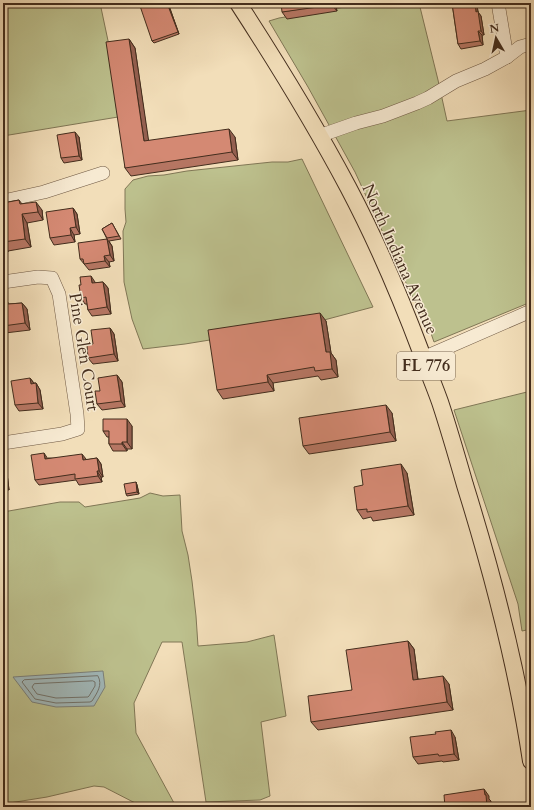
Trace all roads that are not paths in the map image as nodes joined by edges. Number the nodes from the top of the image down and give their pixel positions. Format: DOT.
graph roads {
  1 [pos="238,3"];
  2 [pos="498,3"];
  3 [pos="531,44"];
  4 [pos="507,57"];
  5 [pos="320,136"];
  6 [pos="102,173"];
  7 [pos="3,201"];
  8 [pos="3,282"];
  9 [pos="531,311"];
  10 [pos="423,358"];
  11 [pos="3,443"];
  12 [pos="531,761"];
  1 -- 5 [label="main road, North Indiana Avenue / FL 776"];
  2 -- 4 [label="street"];
  3 -- 4 [label="street"];
  4 -- 5 [label="street"];
  5 -- 10 [label="main road, North Indiana Avenue / FL 776"];
  6 -- 7 [label="street"];
  8 -- 11 [label="street, Pine Glen Court"];
  9 -- 10 [label="street"];
  10 -- 12 [label="main road, North Indiana Avenue / FL 776"];
}
